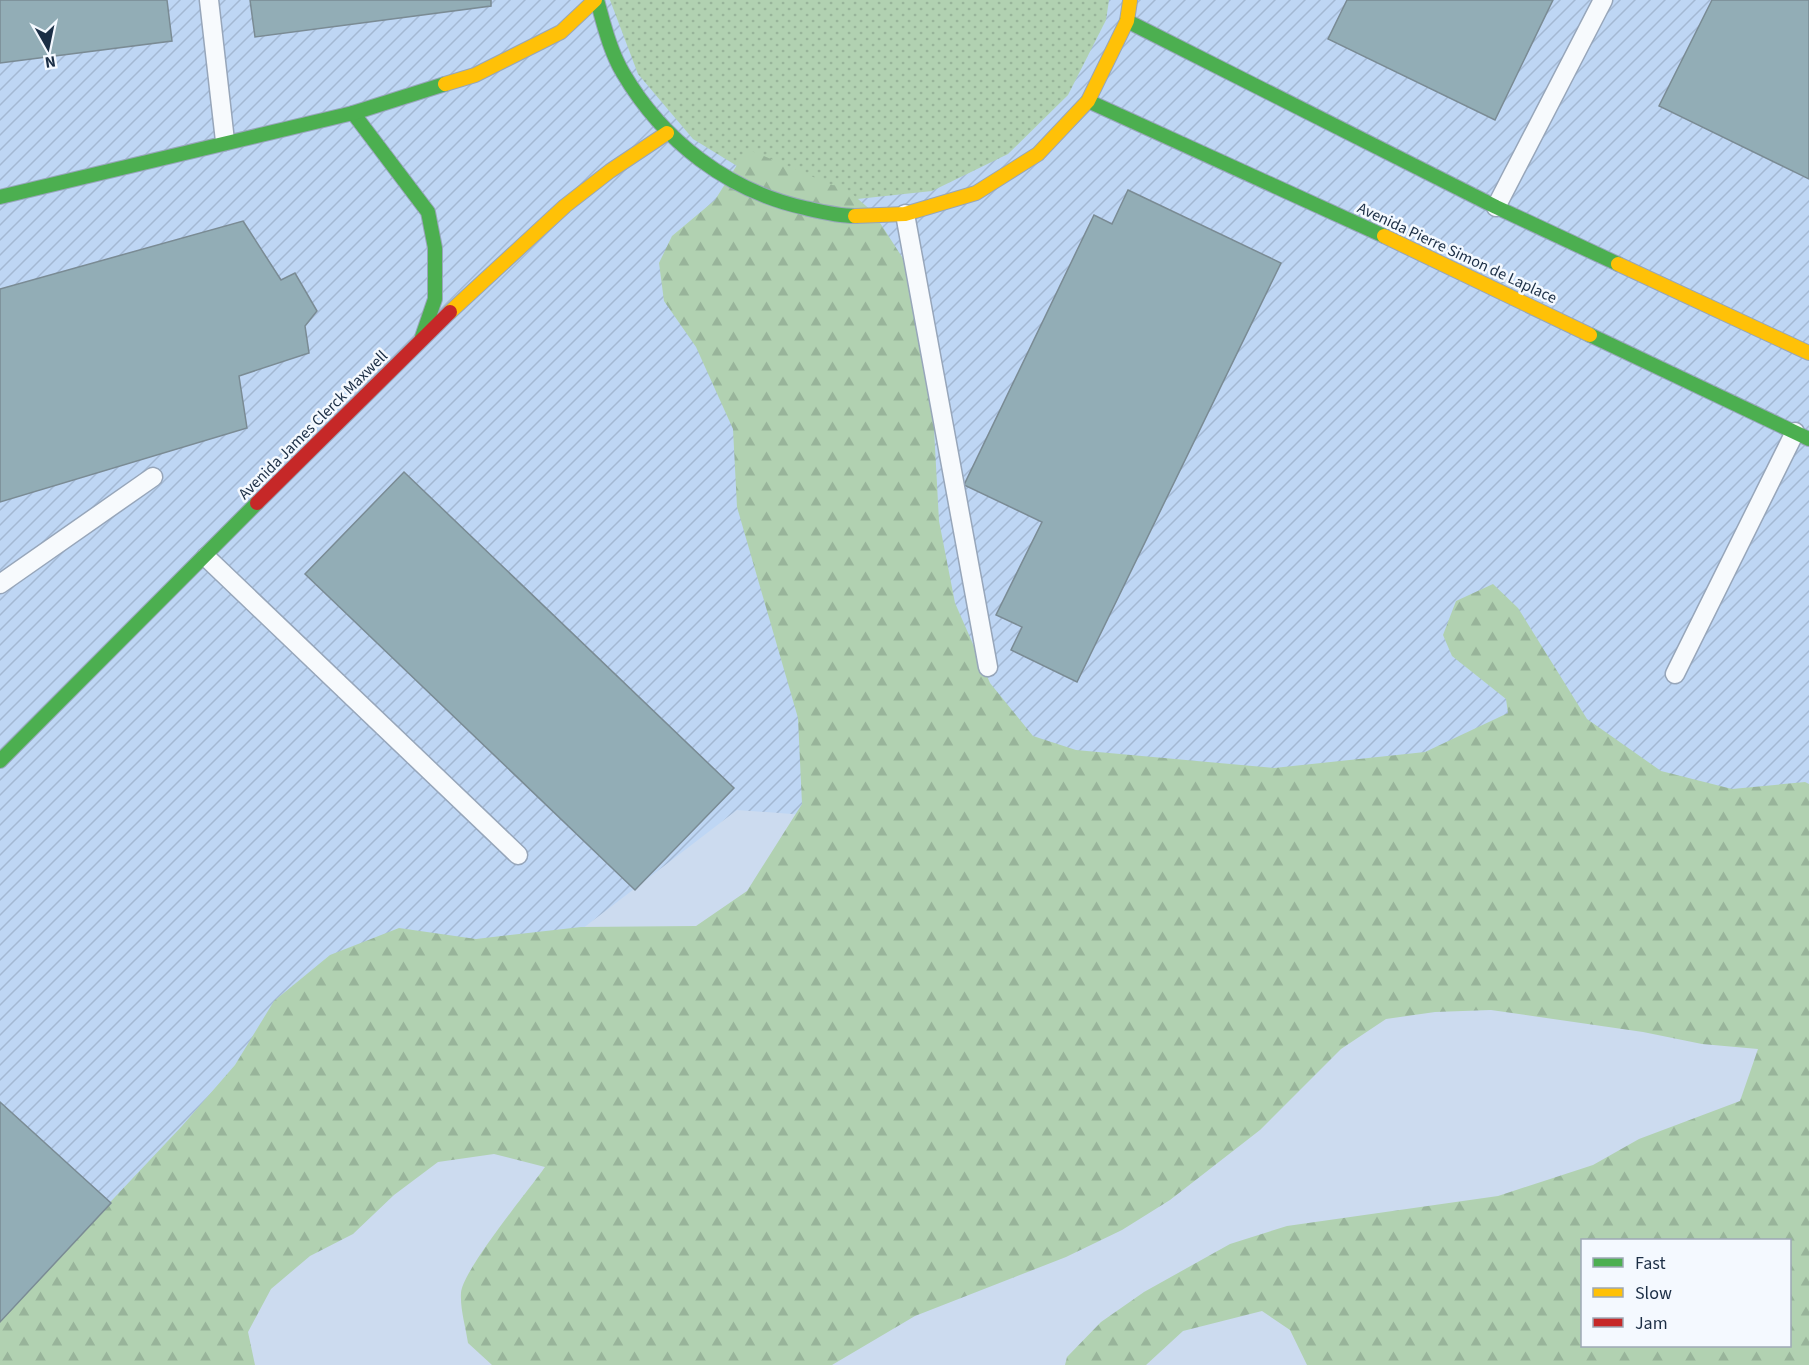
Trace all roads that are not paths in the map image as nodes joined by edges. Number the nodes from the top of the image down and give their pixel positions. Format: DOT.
graph roads {
  1 [pos="209,0"];
  2 [pos="596,0"];
  3 [pos="1130,0"];
  4 [pos="1603,0"];
  5 [pos="1127,21"];
  6 [pos="1088,101"];
  7 [pos="352,113"];
  8 [pos="668,133"];
  9 [pos="225,141"];
  10 [pos="0,197"];
  11 [pos="1496,207"];
  12 [pos="905,214"];
  13 [pos="422,337"];
  14 [pos="1809,353"];
  15 [pos="1802,435"];
  16 [pos="153,477"];
  17 [pos="206,557"];
  18 [pos="0,584"];
  19 [pos="988,668"];
  20 [pos="1675,674"];
  21 [pos="0,761"];
  22 [pos="518,855"];
  1 -- 9 [label="lane"];
  2 -- 7 [label="street"];
  2 -- 8 [label="street"];
  3 -- 5 [label="street"];
  4 -- 11 [label="lane"];
  5 -- 6 [label="street"];
  5 -- 11 [label="street"];
  6 -- 12 [label="street"];
  6 -- 15 [label="street, Avenida Pierre Simon de Laplace"];
  7 -- 9 [label="street"];
  7 -- 13 [label="street"];
  8 -- 12 [label="street"];
  8 -- 13 [label="street, Avenida James Clerck Maxwell"];
  9 -- 10 [label="street"];
  11 -- 14 [label="street"];
  12 -- 19 [label="lane"];
  13 -- 17 [label="street, Avenida James Clerck Maxwell"];
  15 -- 20 [label="lane"];
  16 -- 18 [label="lane"];
  17 -- 21 [label="street, Avenida James Clerck Maxwell"];
  17 -- 22 [label="lane"];
}
